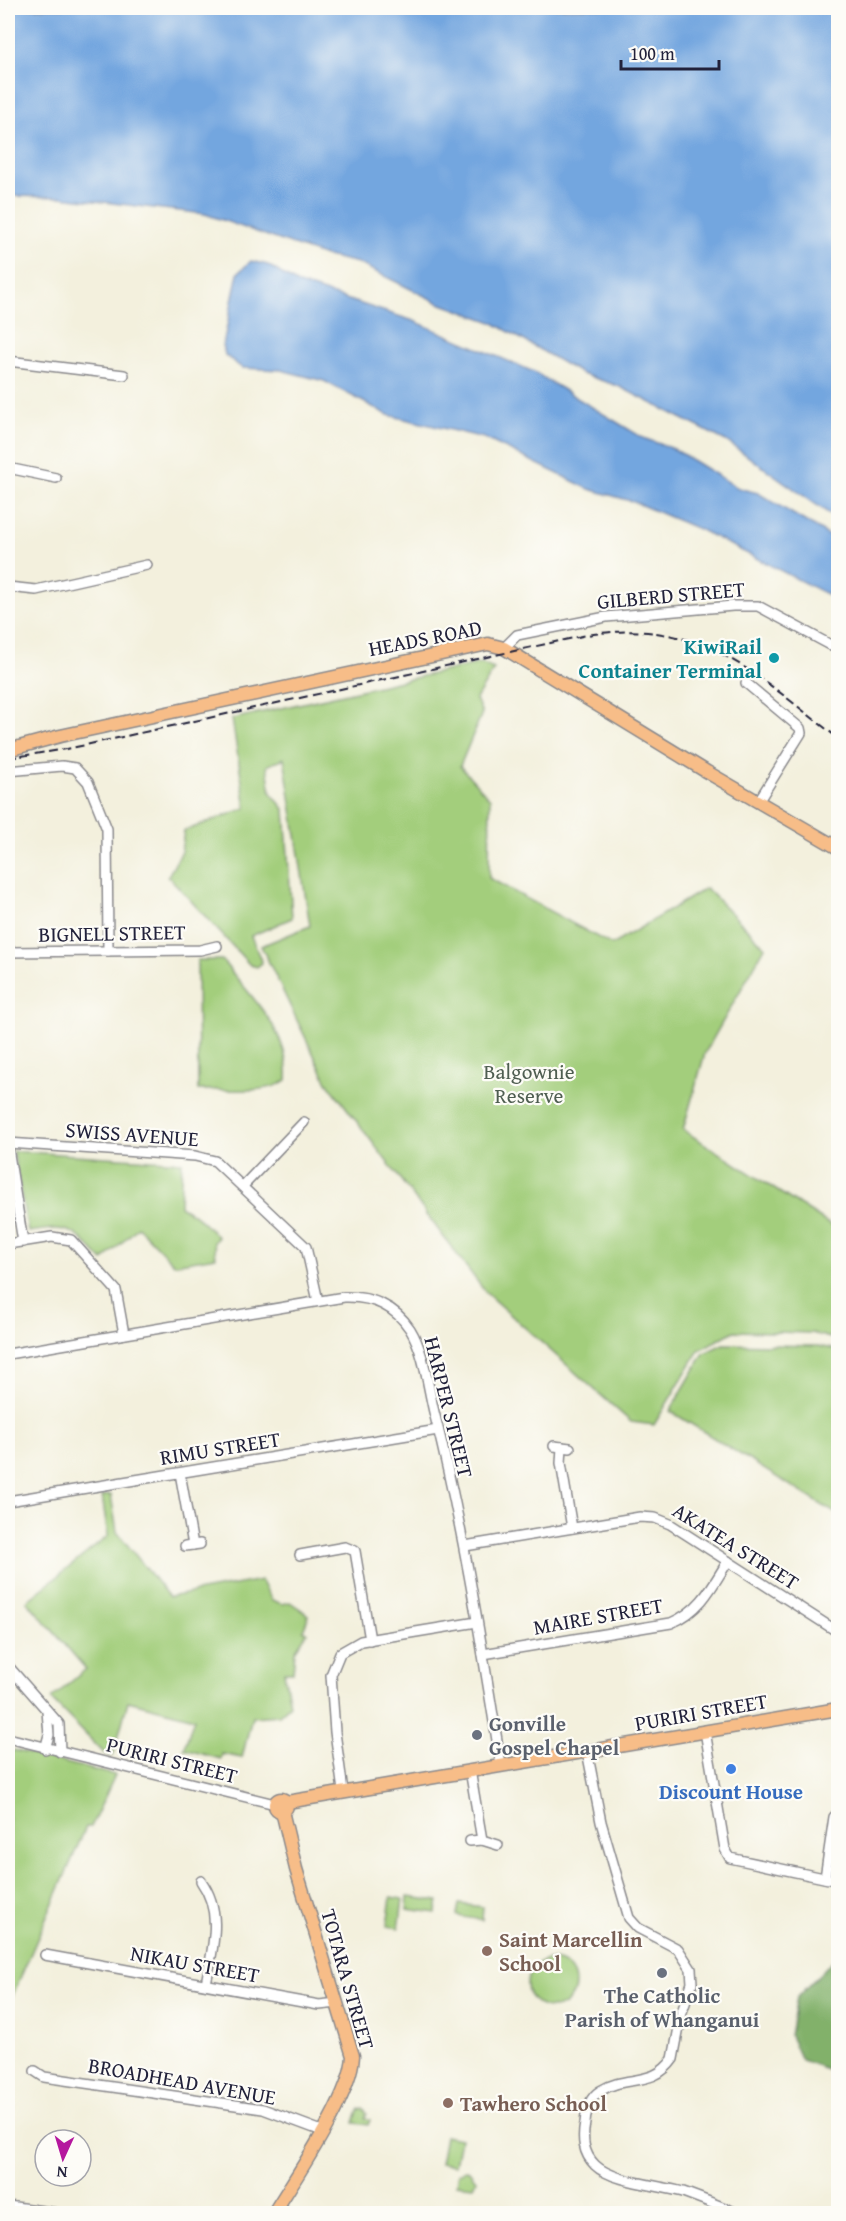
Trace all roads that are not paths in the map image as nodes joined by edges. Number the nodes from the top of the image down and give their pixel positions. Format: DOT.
graph roads {
  1 [pos="8,361"];
  2 [pos="124,375"];
  3 [pos="8,468"];
  4 [pos="56,478"];
  5 [pos="147,565"];
  6 [pos="8,587"];
  7 [pos="504,648"];
  8 [pos="838,649"];
  9 [pos="746,682"];
  10 [pos="8,750"];
  11 [pos="8,768"];
  12 [pos="758,802"];
  13 [pos="838,848"];
  14 [pos="217,946"];
  15 [pos="108,951"];
  16 [pos="8,952"];
  17 [pos="304,1122"];
  18 [pos="8,1143"];
  19 [pos="8,1148"];
  20 [pos="243,1186"];
  21 [pos="23,1242"];
  22 [pos="8,1244"];
  23 [pos="318,1301"];
  24 [pos="124,1334"];
  25 [pos="8,1354"];
  26 [pos="438,1430"];
  27 [pos="562,1447"];
  28 [pos="180,1473"];
  29 [pos="8,1502"];
  30 [pos="572,1528"];
  31 [pos="192,1545"];
  32 [pos="465,1546"];
  33 [pos="300,1555"];
  34 [pos="728,1561"];
  35 [pos="477,1622"];
  36 [pos="838,1632"];
  37 [pos="370,1640"];
  38 [pos="483,1654"];
  39 [pos="8,1666"];
  40 [pos="838,1709"];
  41 [pos="47,1712"];
  42 [pos="705,1731"];
  43 [pos="8,1738"];
  44 [pos="45,1749"];
  45 [pos="587,1751"];
  46 [pos="60,1752"];
  47 [pos="501,1765"];
  48 [pos="470,1770"];
  49 [pos="343,1791"];
  50 [pos="281,1806"];
  51 [pos="838,1813"];
  52 [pos="482,1840"];
  53 [pos="470,1841"];
  54 [pos="498,1845"];
  55 [pos="825,1878"];
  56 [pos="201,1881"];
  57 [pos="838,1881"];
  58 [pos="45,1955"];
  59 [pos="206,1984"];
  60 [pos="338,2003"];
  61 [pos="35,2071"];
  62 [pos="322,2132"];
  63 [pos="8,2206"];
  64 [pos="275,2210"];
  65 [pos="64,2214"];
  66 [pos="290,2214"];
  67 [pos="739,2214"];
  1 -- 2 [label="street"];
  3 -- 4 [label="street"];
  5 -- 6 [label="street"];
  7 -- 8 [label="street, GILBERD STREET"];
  7 -- 10 [label="main road, HEADS ROAD"];
  7 -- 12 [label="main road, HEADS ROAD"];
  9 -- 12 [label="street"];
  11 -- 15 [label="street"];
  12 -- 13 [label="main road, HEADS ROAD"];
  14 -- 15 [label="street, BIGNELL STREET"];
  15 -- 16 [label="street, BIGNELL STREET"];
  17 -- 20 [label="street"];
  18 -- 20 [label="street, SWISS AVENUE"];
  19 -- 21 [label="street"];
  20 -- 23 [label="street, SWISS AVENUE"];
  21 -- 22 [label="street"];
  21 -- 24 [label="street"];
  23 -- 24 [label="street, HARPER STREET"];
  23 -- 26 [label="street, HARPER STREET"];
  24 -- 25 [label="street, HARPER STREET"];
  26 -- 28 [label="street, RIMU STREET"];
  26 -- 32 [label="street, HARPER STREET"];
  27 -- 30 [label="street"];
  28 -- 29 [label="street, RIMU STREET"];
  28 -- 31 [label="street"];
  30 -- 32 [label="street, AKATEA STREET"];
  30 -- 34 [label="street, AKATEA STREET"];
  32 -- 35 [label="street, HARPER STREET"];
  33 -- 37 [label="street"];
  34 -- 36 [label="street, AKATEA STREET"];
  34 -- 38 [label="street, MAIRE STREET"];
  35 -- 37 [label="street"];
  35 -- 38 [label="street, HARPER STREET"];
  37 -- 49 [label="street"];
  38 -- 47 [label="street, HARPER STREET"];
  39 -- 41 [label="street"];
  40 -- 42 [label="main road, PURIRI STREET"];
  41 -- 44 [label="street"];
  41 -- 46 [label="street"];
  42 -- 45 [label="main road, PURIRI STREET"];
  42 -- 55 [label="street"];
  43 -- 44 [label="street, PURIRI STREET"];
  44 -- 46 [label="street, PURIRI STREET"];
  45 -- 47 [label="main road, PURIRI STREET"];
  45 -- 67 [label="street"];
  46 -- 50 [label="street, PURIRI STREET"];
  47 -- 48 [label="main road, PURIRI STREET"];
  48 -- 49 [label="main road, PURIRI STREET"];
  48 -- 52 [label="street"];
  49 -- 50 [label="main road, PURIRI STREET"];
  50 -- 60 [label="main road, TOTARA STREET"];
  51 -- 55 [label="street"];
  52 -- 53 [label="street"];
  52 -- 54 [label="street"];
  55 -- 57 [label="street"];
  56 -- 59 [label="street"];
  58 -- 59 [label="street, NIKAU STREET"];
  59 -- 60 [label="street, NIKAU STREET"];
  60 -- 62 [label="main road, TOTARA STREET"];
  61 -- 62 [label="street, BROADHEAD AVENUE"];
  62 -- 64 [label="main road, TOTARA STREET"];
  63 -- 65 [label="street"];
  64 -- 66 [label="street"];
}
